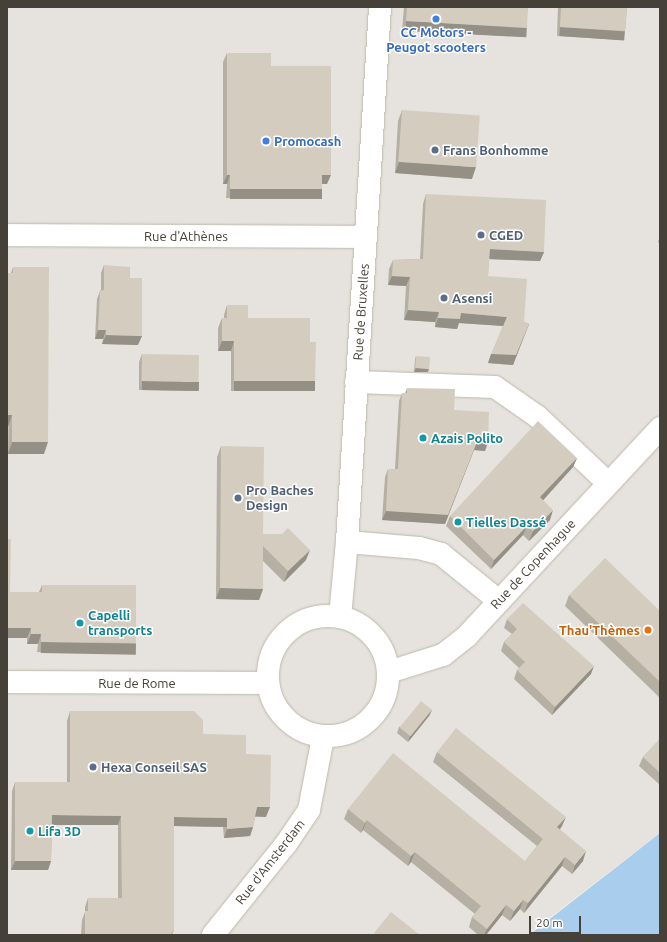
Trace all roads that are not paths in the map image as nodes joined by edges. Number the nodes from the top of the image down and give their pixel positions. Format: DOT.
graph roads {
  1 [pos="380,7"];
  2 [pos="7,235"];
  3 [pos="366,237"];
  4 [pos="356,382"];
  5 [pos="660,428"];
  6 [pos="608,483"];
  7 [pos="347,542"];
  8 [pos="499,601"];
  9 [pos="340,617"];
  10 [pos="389,672"];
  11 [pos="7,682"];
  12 [pos="268,683"];
  13 [pos="323,737"];
  14 [pos="213,935"];
  1 -- 3 [label="street, Rue de Bruxelles"];
  2 -- 3 [label="street, Rue d'Athènes"];
  3 -- 4 [label="street, Rue de Bruxelles"];
  4 -- 6 [label="street"];
  4 -- 7 [label="street, Rue de Bruxelles"];
  5 -- 6 [label="street, Rue de Copenhague"];
  6 -- 8 [label="street, Rue de Copenhague"];
  7 -- 8 [label="street"];
  7 -- 9 [label="street, Rue de Bruxelles"];
  8 -- 10 [label="street, Rue de Copenhague"];
  9 -- 10 [label="street"];
  9 -- 12 [label="street"];
  10 -- 13 [label="street"];
  11 -- 12 [label="street, Rue de Rome"];
  12 -- 13 [label="street"];
  13 -- 14 [label="street, Rue d'Amsterdam"];
}
